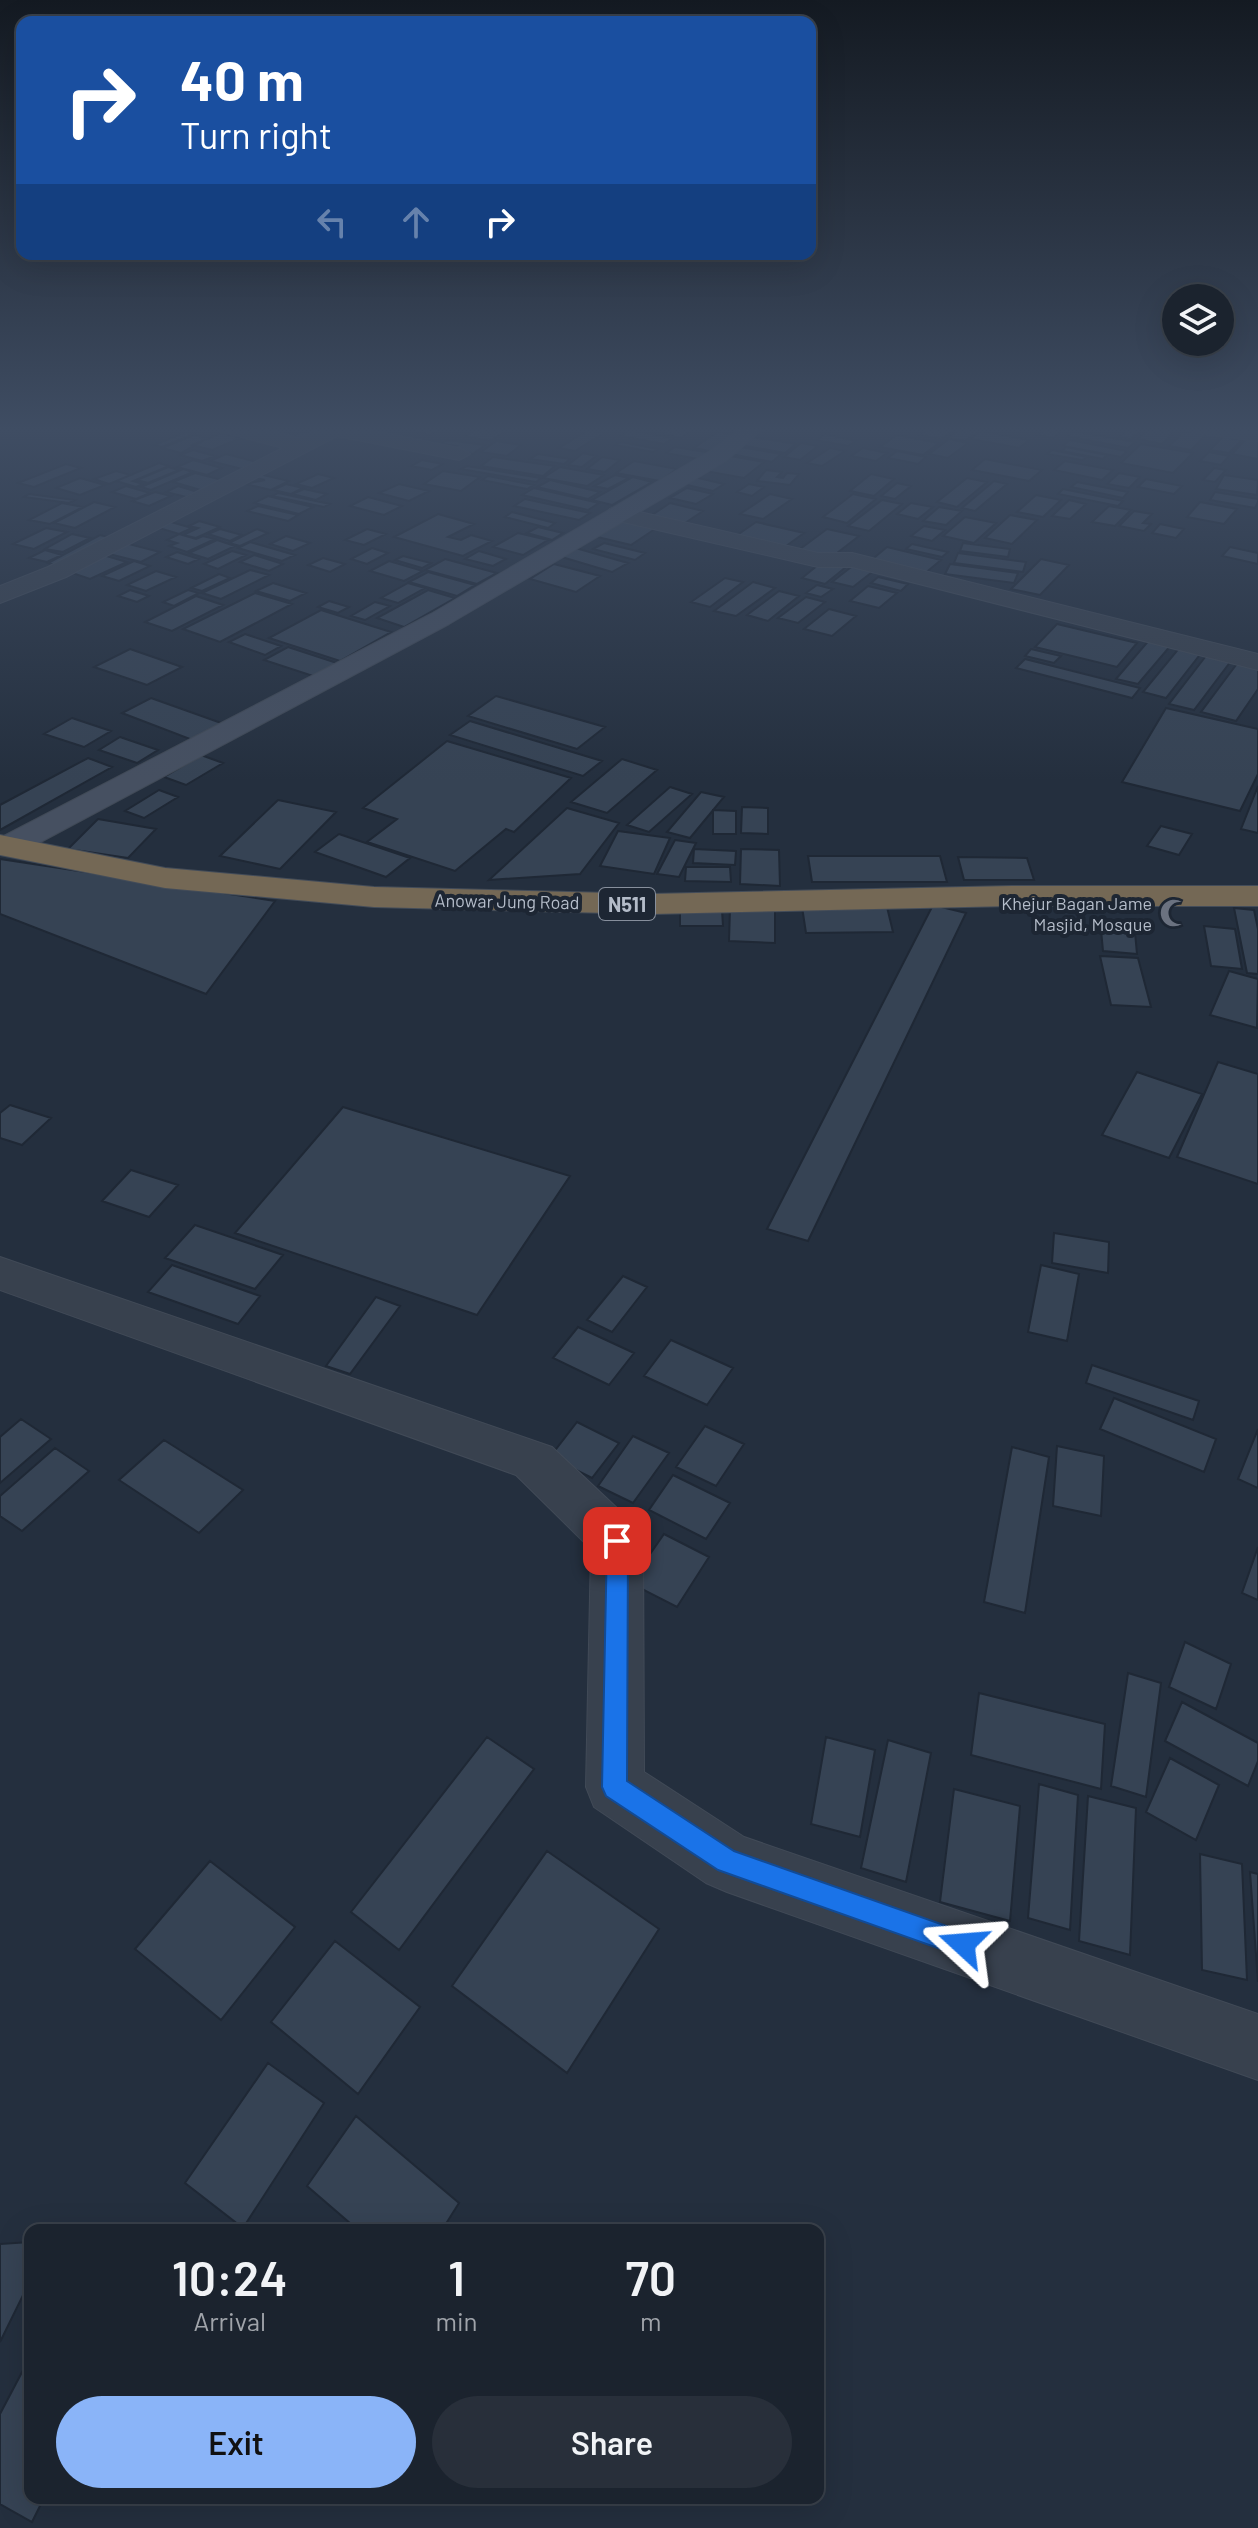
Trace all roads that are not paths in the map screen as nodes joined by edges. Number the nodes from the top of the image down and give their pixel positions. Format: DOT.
graph roads {
  1 [pos="110,545"];
  2 [pos="565,545"];
  3 [pos="753,545"];
  4 [pos="0,595"];
  5 [pos="1258,662"];
  6 [pos="5,846"];
  7 [pos="1258,896"];
  8 [pos="0,1273"];
  9 [pos="1258,2047"];
  1 -- 4 [label="street"];
  2 -- 6 [label="street"];
  3 -- 5 [label="street"];
  6 -- 7 [label="highway, Anowar Jung Road / N511"];
  8 -- 9 [label="street"];
}
